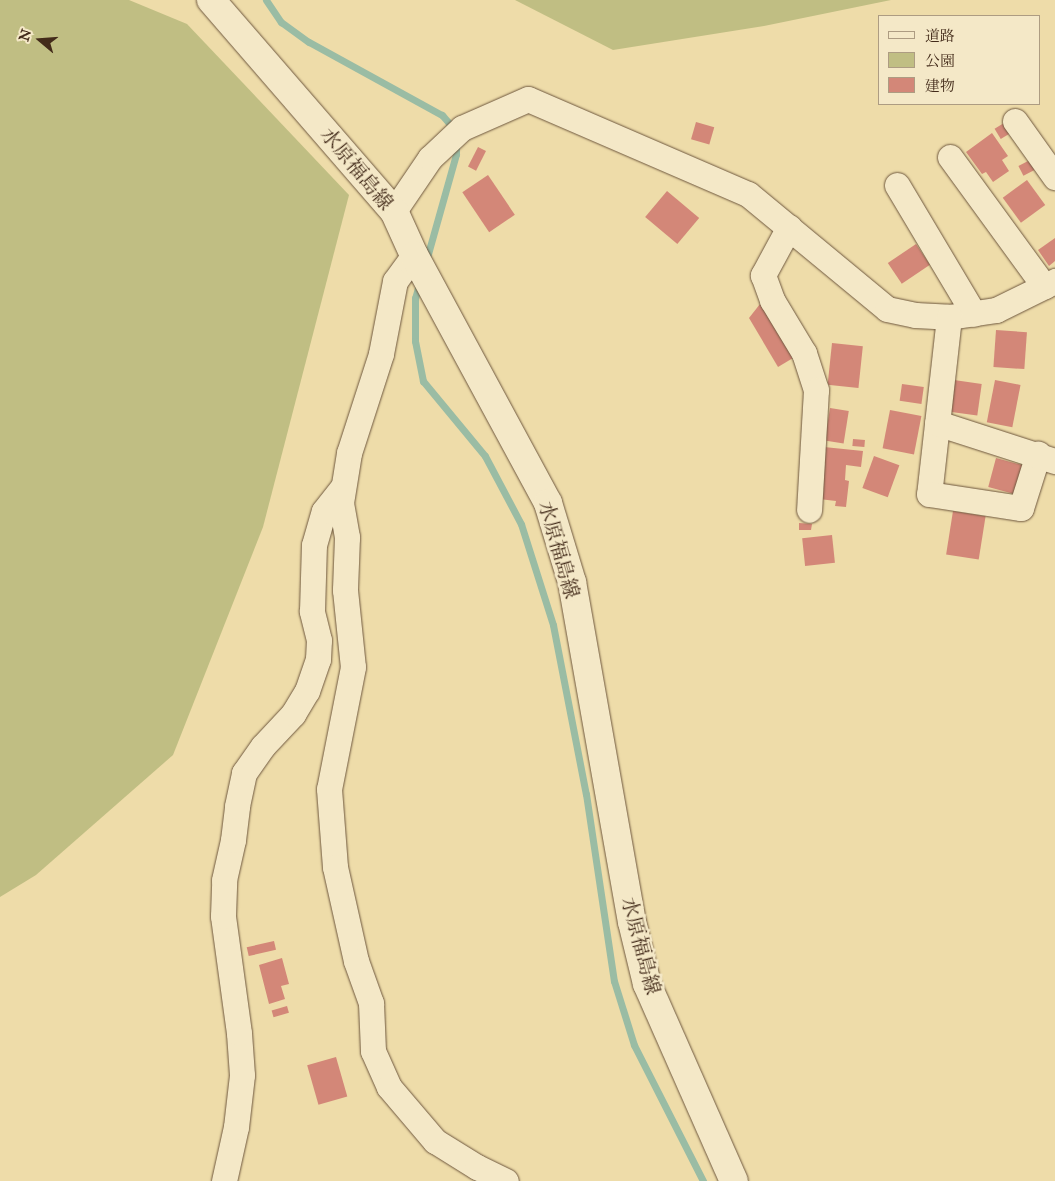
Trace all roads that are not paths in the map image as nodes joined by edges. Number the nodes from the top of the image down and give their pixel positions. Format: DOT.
graph roads {
  1 [pos="211,0"];
  2 [pos="1015,121"];
  3 [pos="950,157"];
  4 [pos="1055,177"];
  5 [pos="897,185"];
  6 [pos="394,211"];
  7 [pos="789,226"];
  8 [pos="414,255"];
  9 [pos="1049,284"];
  10 [pos="974,314"];
  11 [pos="949,318"];
  12 [pos="937,423"];
  13 [pos="1046,457"];
  14 [pos="343,488"];
  15 [pos="809,510"];
  16 [pos="224,1181"];
  17 [pos="506,1181"];
  18 [pos="734,1181"];
  1 -- 6 [label="main road, 水原福島線"];
  2 -- 4 [label="street"];
  3 -- 9 [label="street"];
  5 -- 10 [label="street"];
  6 -- 7 [label="street"];
  6 -- 8 [label="main road, 水原福島線"];
  7 -- 11 [label="street"];
  7 -- 15 [label="street"];
  8 -- 14 [label="street"];
  8 -- 18 [label="main road, 水原福島線"];
  9 -- 10 [label="street"];
  10 -- 11 [label="street"];
  11 -- 12 [label="street"];
  12 -- 13 [label="street"];
  12 -- 13 [label="street"];
  14 -- 16 [label="street"];
  14 -- 17 [label="street"];
}
